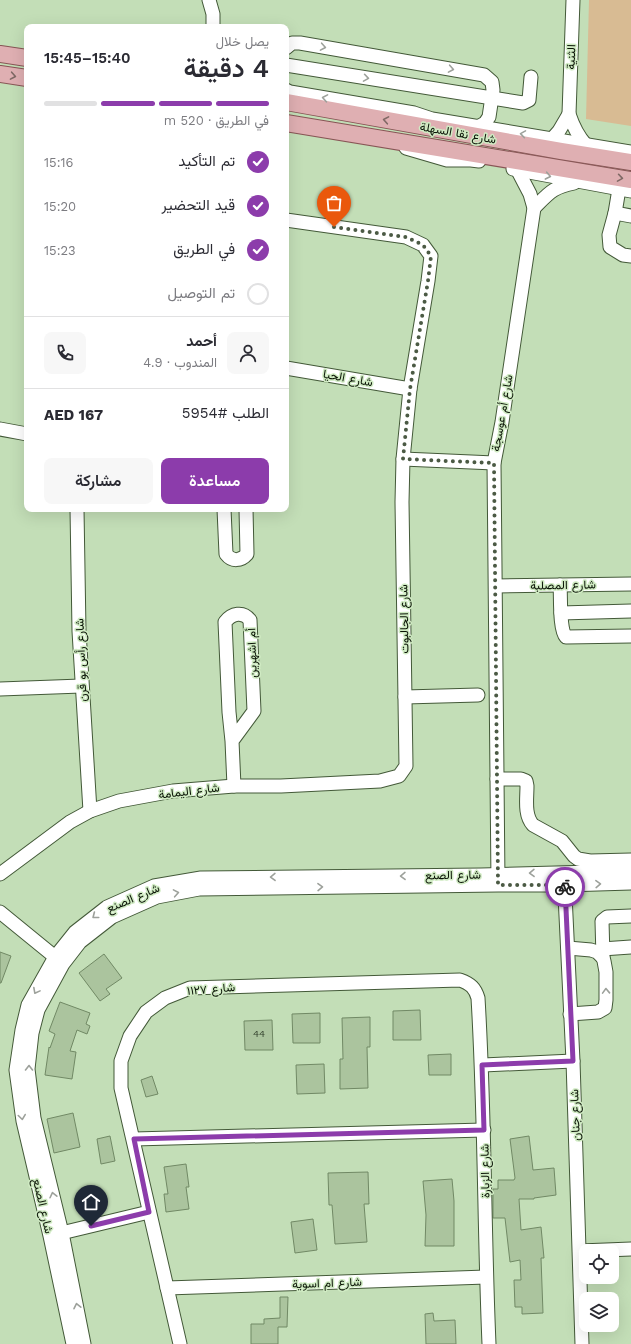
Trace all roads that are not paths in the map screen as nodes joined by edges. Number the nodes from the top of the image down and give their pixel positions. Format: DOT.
graph roads {
  1 [pos="209,0"];
  2 [pos="573,0"];
  3 [pos="205,24"];
  4 [pos="213,24"];
  5 [pos="289,46"];
  6 [pos="0,54"];
  7 [pos="24,58"];
  8 [pos="289,65"];
  9 [pos="0,74"];
  10 [pos="531,77"];
  11 [pos="24,78"];
  12 [pos="289,92"];
  13 [pos="492,99"];
  14 [pos="289,103"];
  15 [pos="569,114"];
  16 [pos="432,119"];
  17 [pos="289,124"];
  18 [pos="414,125"];
  19 [pos="478,127"];
  20 [pos="552,139"];
  21 [pos="388,141"];
  22 [pos="586,145"];
  23 [pos="631,152"];
  24 [pos="631,162"];
  25 [pos="518,171"];
  26 [pos="578,182"];
  27 [pos="627,187"];
  28 [pos="534,208"];
  29 [pos="615,213"];
  30 [pos="631,216"];
  31 [pos="289,220"];
  32 [pos="631,256"];
  33 [pos="289,369"];
  34 [pos="410,389"];
  35 [pos="0,429"];
  36 [pos="24,433"];
  37 [pos="403,459"];
  38 [pos="494,463"];
  39 [pos="77,512"];
  40 [pos="224,512"];
  41 [pos="246,512"];
  42 [pos="631,584"];
  43 [pos="560,585"];
  44 [pos="496,586"];
  45 [pos="631,611"];
  46 [pos="561,613"];
  47 [pos="631,636"];
  48 [pos="81,686"];
  49 [pos="0,689"];
  50 [pos="478,695"];
  51 [pos="405,697"];
  52 [pos="254,711"];
  53 [pos="229,712"];
  54 [pos="232,741"];
  55 [pos="398,776"];
  56 [pos="497,779"];
  57 [pos="234,786"];
  58 [pos="90,811"];
  59 [pos="631,860"];
  60 [pos="631,871"];
  61 [pos="0,874"];
  62 [pos="565,879"];
  63 [pos="498,880"];
  64 [pos="631,883"];
  65 [pos="0,912"];
  66 [pos="631,916"];
  67 [pos="568,948"];
  68 [pos="631,948"];
  69 [pos="602,953"];
  70 [pos="59,960"];
  71 [pos="570,1014"];
  72 [pos="573,1061"];
  73 [pos="482,1065"];
  74 [pos="484,1130"];
  75 [pos="134,1139"];
  76 [pos="149,1212"];
  77 [pos="56,1235"];
  78 [pos="580,1244"];
  79 [pos="619,1249"];
  80 [pos="631,1249"];
  81 [pos="486,1277"];
  82 [pos="581,1284"];
  83 [pos="167,1288"];
  84 [pos="73,1344"];
  85 [pos="84,1344"];
  86 [pos="180,1344"];
  87 [pos="489,1344"];
  88 [pos="582,1344"];
  1 -- 3 [label="street"];
  1 -- 4 [label="street"];
  2 -- 15 [label="street, الثنية"];
  5 -- 13 [label="street, one-way"];
  6 -- 7 [label="main road"];
  8 -- 13 [label="street, one-way"];
  9 -- 11 [label="main road, one-way"];
  10 -- 13 [label="street"];
  16 -- 12 [label="street, شارع نقا السهلة, one-way"];
  13 -- 19 [label="street"];
  18 -- 14 [label="main road, شارع نقا السهلة, one-way"];
  15 -- 20 [label="street, الثنية"];
  15 -- 22 [label="street, الثنية"];
  16 -- 18 [label="main road"];
  16 -- 19 [label="street, شارع نقا السهلة"];
  17 -- 21 [label="main road, شارع نقا السهلة"];
  18 -- 24 [label="main road, شارع نقا السهلة"];
  20 -- 19 [label="street, شارع نقا السهلة, one-way"];
  20 -- 22 [label="street, شارع نقا السهلة"];
  21 -- 25 [label="street, شارع نقا السهلة"];
  21 -- 27 [label="main road, شارع نقا السهلة, one-way"];
  22 -- 23 [label="street, شارع نقا السهلة"];
  25 -- 26 [label="street, شارع نقا السهلة, one-way"];
  25 -- 28 [label="street, شارع أم عوسجة"];
  26 -- 27 [label="street, شارع نقا السهلة"];
  26 -- 28 [label="street"];
  27 -- 29 [label="street"];
  28 -- 38 [label="street, شارع أم عوسجة"];
  29 -- 30 [label="street"];
  29 -- 32 [label="street"];
  31 -- 34 [label="street, شارع الجالبوت"];
  33 -- 34 [label="street, شارع الحيا"];
  34 -- 37 [label="street, شارع الجالبوت"];
  35 -- 36 [label="street"];
  37 -- 38 [label="street"];
  37 -- 51 [label="street, شارع الجالبوت"];
  38 -- 44 [label="street, شارع أم عوسجة"];
  39 -- 48 [label="street, شارع رأس بو قرن"];
  40 -- 41 [label="street"];
  42 -- 43 [label="street, شارع المصلبة"];
  43 -- 44 [label="street, شارع المصلبة"];
  43 -- 46 [label="street"];
  44 -- 56 [label="street, شارع أم عوسجة"];
  45 -- 46 [label="street"];
  46 -- 47 [label="street"];
  48 -- 49 [label="street"];
  48 -- 58 [label="street, شارع رأس بو قرن"];
  50 -- 51 [label="street"];
  51 -- 55 [label="street, شارع الجالبوت"];
  52 -- 53 [label="street"];
  52 -- 53 [label="street, أم اشهرين"];
  52 -- 54 [label="street"];
  53 -- 54 [label="street, أم اشهرين"];
  54 -- 57 [label="street, أم اشهرين"];
  55 -- 57 [label="street, شارع اليمامة"];
  56 -- 59 [label="street"];
  56 -- 63 [label="street, شارع أم عوسجة"];
  57 -- 58 [label="street, شارع اليمامة"];
  58 -- 61 [label="street, شارع اليمامة"];
  60 -- 62 [label="street, شارع الصنع"];
  62 -- 63 [label="street, شارع الصنع"];
  62 -- 64 [label="street, شارع الصنع, one-way"];
  62 -- 67 [label="street, شارع جنان"];
  63 -- 70 [label="street, شارع الصنع"];
  65 -- 70 [label="street"];
  66 -- 69 [label="street"];
  67 -- 69 [label="street"];
  67 -- 71 [label="street, شارع جنان"];
  68 -- 69 [label="street"];
  71 -- 69 [label="street, one-way"];
  70 -- 77 [label="street, شارع الصنع"];
  71 -- 72 [label="street, شارع جنان"];
  72 -- 73 [label="street"];
  72 -- 78 [label="street, شارع جنان"];
  73 -- 74 [label="street, شارع الزبارة"];
  73 -- 75 [label="street, شارع ١١٢٧"];
  74 -- 75 [label="street"];
  74 -- 81 [label="street, شارع الزبارة"];
  75 -- 76 [label="street, شارع ١١٢٧"];
  76 -- 77 [label="street"];
  76 -- 83 [label="street, شارع ١١٢٧"];
  77 -- 84 [label="street, شارع الصنع"];
  85 -- 77 [label="street, شارع الصنع, one-way"];
  79 -- 80 [label="street"];
  81 -- 83 [label="street, شارع ام اسوية"];
  81 -- 87 [label="street, شارع الزبارة"];
  82 -- 88 [label="street, شارع جنان"];
  83 -- 86 [label="street, شارع ١١٢٧"];
}
